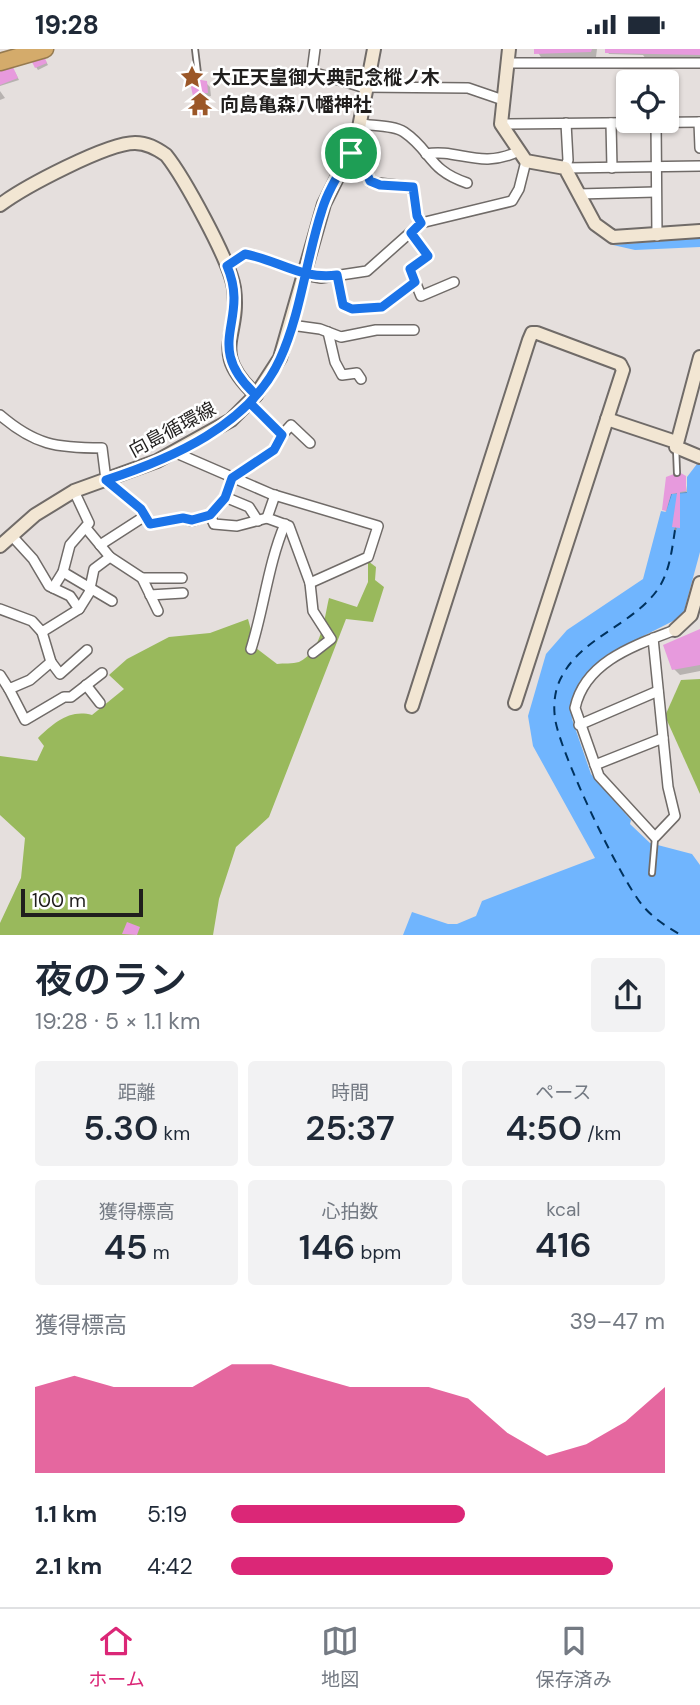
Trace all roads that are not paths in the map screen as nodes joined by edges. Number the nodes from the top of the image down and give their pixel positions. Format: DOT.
graph roads {
  1 [pos="45,49"];
  2 [pos="195,49"];
  3 [pos="315,49"];
  4 [pos="374,49"];
  5 [pos="509,49"];
  6 [pos="0,62"];
  7 [pos="507,63"];
  8 [pos="700,63"];
  9 [pos="198,74"];
  10 [pos="369,88"];
  11 [pos="503,100"];
  12 [pos="679,122"];
  13 [pos="700,122"];
  14 [pos="566,123"];
  15 [pos="611,123"];
  16 [pos="616,123"];
  17 [pos="361,124"];
  18 [pos="502,124"];
  19 [pos="656,133"];
  20 [pos="700,148"];
  21 [pos="351,153"];
  22 [pos="426,154"];
  23 [pos="522,156"];
  24 [pos="700,166"];
  25 [pos="565,168"];
  26 [pos="612,168"];
  27 [pos="656,168"];
  28 [pos="467,183"];
  29 [pos="656,192"];
  30 [pos="579,194"];
  31 [pos="0,205"];
  32 [pos="421,223"];
  33 [pos="700,231"];
  34 [pos="411,233"];
  35 [pos="657,236"];
  36 [pos="227,266"];
  37 [pos="304,275"];
  38 [pos="337,275"];
  39 [pos="415,282"];
  40 [pos="454,282"];
  41 [pos="291,325"];
  42 [pos="414,330"];
  43 [pos="328,332"];
  44 [pos="700,358"];
  45 [pos="361,379"];
  46 [pos="253,399"];
  47 [pos="0,415"];
  48 [pos="607,419"];
  49 [pos="282,435"];
  50 [pos="310,443"];
  51 [pos="676,445"];
  52 [pos="174,451"];
  53 [pos="700,457"];
  54 [pos="677,473"];
  55 [pos="232,478"];
  56 [pos="106,480"];
  57 [pos="75,491"];
  58 [pos="275,495"];
  59 [pos="225,498"];
  60 [pos="210,515"];
  61 [pos="145,516"];
  62 [pos="262,519"];
  63 [pos="285,524"];
  64 [pos="86,528"];
  65 [pos="12,535"];
  66 [pos="100,545"];
  67 [pos="0,546"];
  68 [pos="110,557"];
  69 [pos="63,572"];
  70 [pos="142,578"];
  71 [pos="182,578"];
  72 [pos="310,583"];
  73 [pos="700,583"];
  74 [pos="90,587"];
  75 [pos="53,588"];
  76 [pos="183,593"];
  77 [pos="150,595"];
  78 [pos="112,601"];
  79 [pos="697,608"];
  80 [pos="79,609"];
  81 [pos="0,610"];
  82 [pos="158,611"];
  83 [pos="675,630"];
  84 [pos="42,632"];
  85 [pos="653,638"];
  86 [pos="251,649"];
  87 [pos="88,650"];
  88 [pos="313,653"];
  89 [pos="51,662"];
  90 [pos="102,673"];
  91 [pos="0,675"];
  92 [pos="86,685"];
  93 [pos="9,688"];
  94 [pos="658,691"];
  95 [pos="100,703"];
  96 [pos="515,703"];
  97 [pos="412,706"];
  98 [pos="579,725"];
  99 [pos="663,738"];
  100 [pos="595,765"];
  101 [pos="656,841"];
  102 [pos="652,873"];
  1 -- 6 [label="highway"];
  2 -- 9 [label="lane"];
  3 -- 10 [label="street"];
  4 -- 10 [label="street, 向島循環線"];
  5 -- 7 [label="street"];
  7 -- 8 [label="street"];
  7 -- 11 [label="street"];
  10 -- 11 [label="street"];
  10 -- 17 [label="street, 向島循環線"];
  11 -- 18 [label="street"];
  12 -- 13 [label="street"];
  13 -- 20 [label="street"];
  14 -- 15 [label="street"];
  14 -- 18 [label="street"];
  14 -- 25 [label="street"];
  15 -- 16 [label="street"];
  15 -- 26 [label="street"];
  17 -- 21 [label="street, 向島循環線"];
  17 -- 22 [label="street"];
  18 -- 23 [label="street"];
  19 -- 27 [label="street"];
  21 -- 32 [label="street"];
  21 -- 37 [label="street, 向島循環線"];
  22 -- 23 [label="street"];
  22 -- 28 [label="street"];
  23 -- 25 [label="street"];
  23 -- 32 [label="street"];
  24 -- 27 [label="street"];
  25 -- 26 [label="street"];
  25 -- 30 [label="street"];
  26 -- 27 [label="street"];
  27 -- 29 [label="street"];
  29 -- 30 [label="street"];
  29 -- 35 [label="street"];
  30 -- 35 [label="street"];
  31 -- 36 [label="street"];
  32 -- 34 [label="street"];
  33 -- 35 [label="street"];
  34 -- 38 [label="street"];
  34 -- 39 [label="street"];
  36 -- 37 [label="lane"];
  36 -- 46 [label="street"];
  37 -- 38 [label="street"];
  37 -- 41 [label="street, 向島循環線"];
  38 -- 39 [label="street"];
  39 -- 40 [label="street"];
  41 -- 43 [label="street"];
  41 -- 46 [label="street, 向島循環線"];
  42 -- 43 [label="street"];
  43 -- 45 [label="street"];
  44 -- 51 [label="street"];
  46 -- 49 [label="street"];
  46 -- 52 [label="street, 向島循環線"];
  47 -- 56 [label="street"];
  48 -- 51 [label="street"];
  48 -- 96 [label="street"];
  48 -- 97 [label="street"];
  49 -- 50 [label="street"];
  49 -- 55 [label="street"];
  51 -- 53 [label="street"];
  51 -- 54 [label="lane"];
  52 -- 55 [label="street"];
  52 -- 56 [label="street, 向島循環線"];
  55 -- 58 [label="street"];
  55 -- 59 [label="street"];
  56 -- 57 [label="street, 向島循環線"];
  56 -- 61 [label="street"];
  57 -- 64 [label="street"];
  57 -- 65 [label="street, 向島循環線"];
  58 -- 62 [label="street"];
  58 -- 72 [label="street"];
  59 -- 60 [label="street"];
  59 -- 62 [label="street"];
  60 -- 61 [label="street"];
  60 -- 62 [label="street"];
  61 -- 66 [label="street"];
  62 -- 63 [label="street"];
  63 -- 72 [label="street"];
  63 -- 86 [label="street"];
  64 -- 66 [label="street"];
  64 -- 69 [label="street"];
  65 -- 67 [label="street, 向島循環線"];
  65 -- 75 [label="street"];
  66 -- 68 [label="street"];
  68 -- 70 [label="street"];
  68 -- 74 [label="street"];
  69 -- 74 [label="street"];
  69 -- 75 [label="street"];
  70 -- 71 [label="street"];
  70 -- 77 [label="street"];
  72 -- 88 [label="street"];
  73 -- 79 [label="street"];
  74 -- 78 [label="street"];
  74 -- 80 [label="street"];
  75 -- 80 [label="street"];
  76 -- 77 [label="street"];
  77 -- 82 [label="street"];
  79 -- 83 [label="street"];
  80 -- 84 [label="street"];
  81 -- 84 [label="street"];
  83 -- 85 [label="street"];
  84 -- 89 [label="street"];
  85 -- 94 [label="street"];
  85 -- 98 [label="street"];
  87 -- 89 [label="street"];
  89 -- 93 [label="street"];
  90 -- 92 [label="street"];
  91 -- 93 [label="street"];
  92 -- 93 [label="street"];
  92 -- 95 [label="street"];
  94 -- 98 [label="street"];
  94 -- 99 [label="street"];
  98 -- 100 [label="street"];
  99 -- 100 [label="street"];
  99 -- 101 [label="street"];
  100 -- 101 [label="street"];
  101 -- 102 [label="lane"];
}
